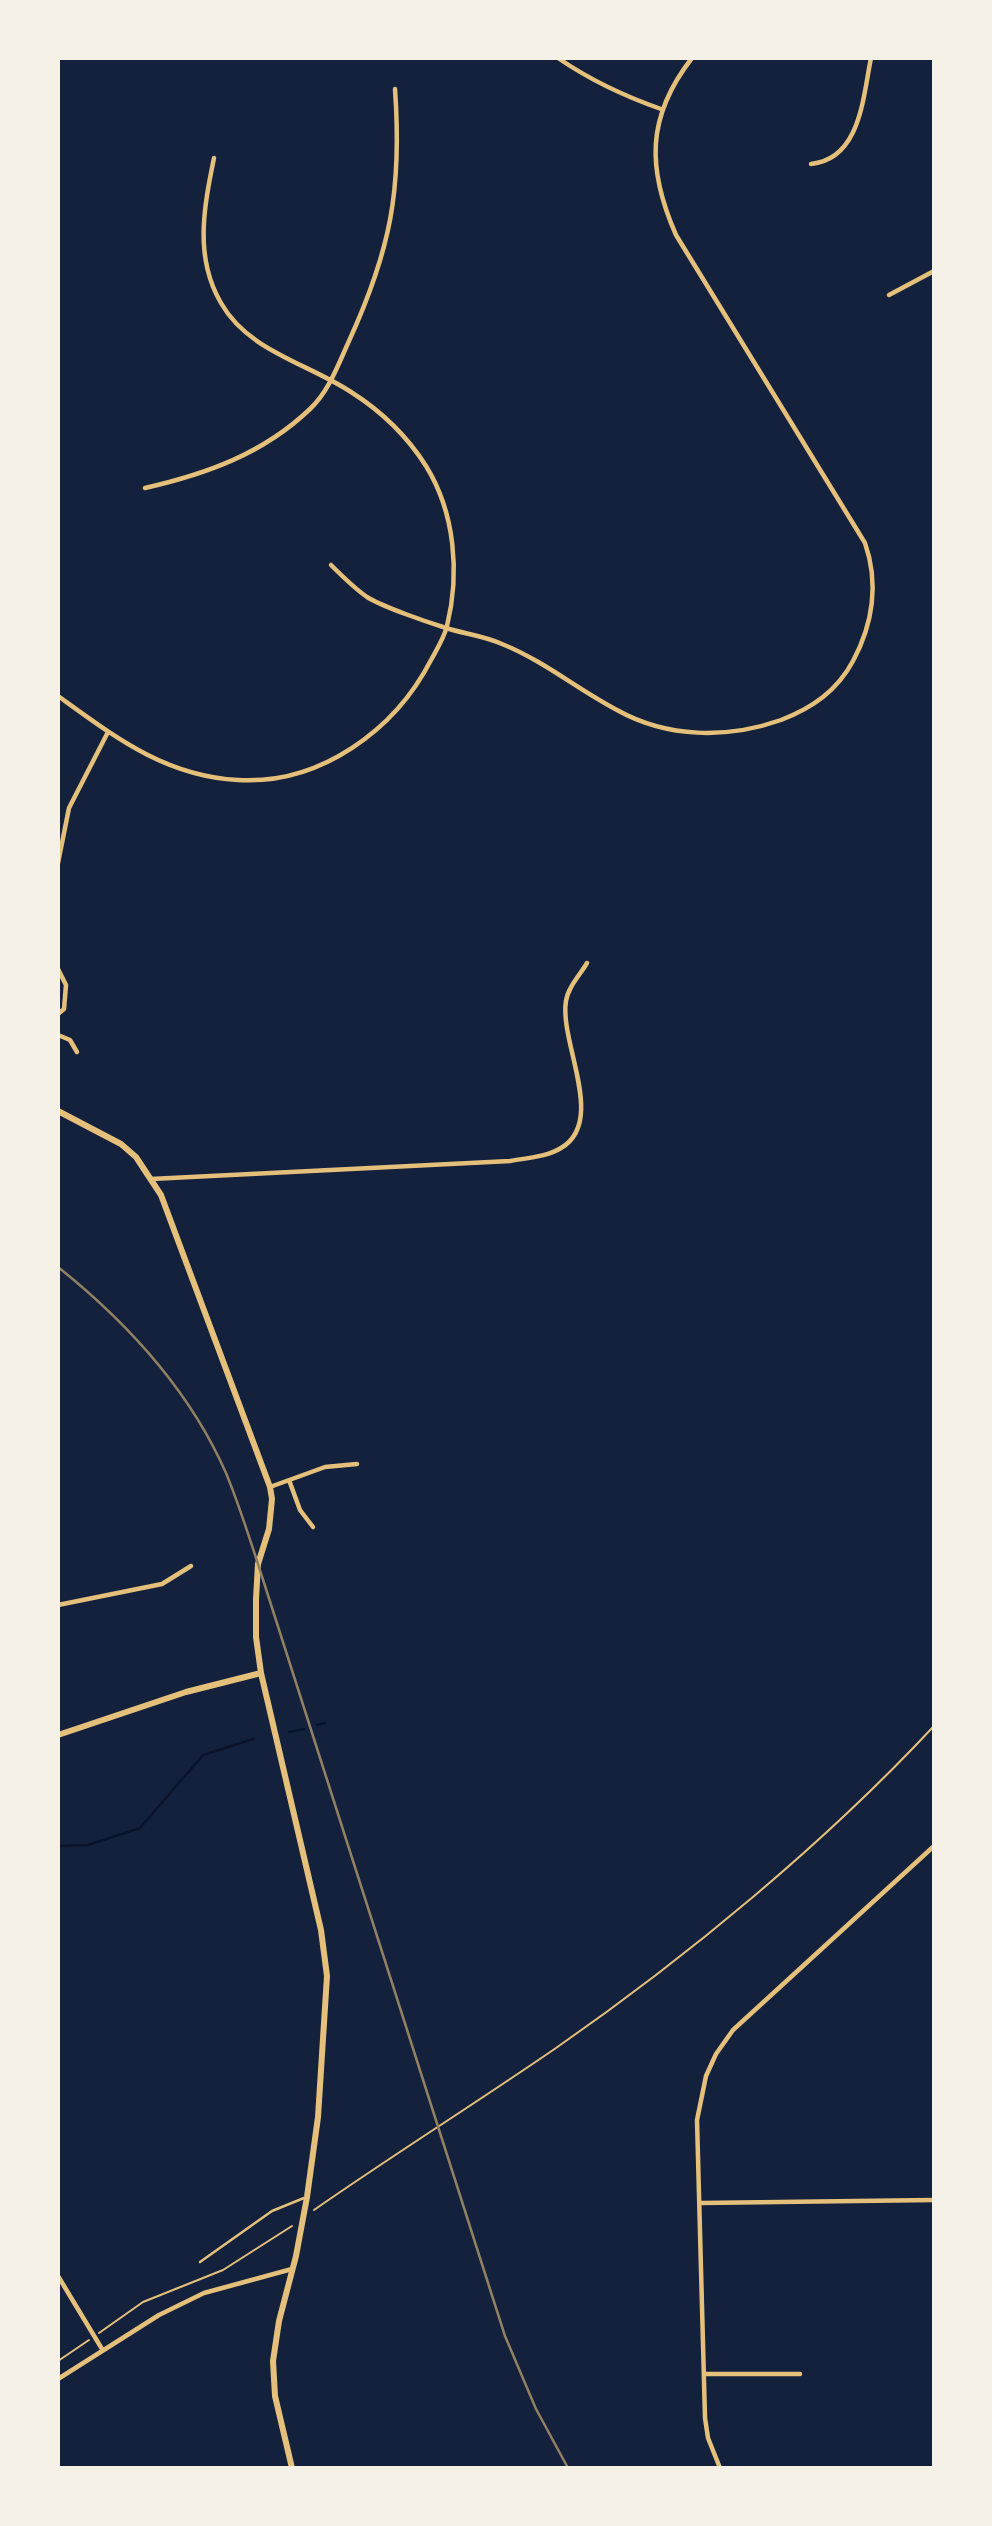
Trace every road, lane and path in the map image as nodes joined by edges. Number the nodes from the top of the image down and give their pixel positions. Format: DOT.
graph roads {
  1 [pos="558,58"];
  2 [pos="692,58"];
  3 [pos="871,58"];
  4 [pos="395,89"];
  5 [pos="661,109"];
  6 [pos="214,158"];
  7 [pos="811,164"];
  8 [pos="934,271"];
  9 [pos="889,295"];
  10 [pos="331,381"];
  11 [pos="145,488"];
  12 [pos="331,565"];
  13 [pos="447,629"];
  14 [pos="58,696"];
  15 [pos="108,732"];
  16 [pos="58,863"];
  17 [pos="587,963"];
  18 [pos="58,969"];
  19 [pos="58,1014"];
  20 [pos="58,1035"];
  21 [pos="77,1052"];
  22 [pos="58,1111"];
  23 [pos="151,1179"];
  24 [pos="357,1464"];
  25 [pos="289,1480"];
  26 [pos="271,1487"];
  27 [pos="313,1527"];
  28 [pos="191,1566"];
  29 [pos="58,1605"];
  30 [pos="261,1673"];
  31 [pos="934,1726"];
  32 [pos="58,1735"];
  33 [pos="934,1846"];
  34 [pos="307,2197"];
  35 [pos="934,2200"];
  36 [pos="326,2202"];
  37 [pos="700,2203"];
  38 [pos="281,2234"];
  39 [pos="200,2262"];
  40 [pos="292,2269"];
  41 [pos="58,2276"];
  42 [pos="94,2336"];
  43 [pos="102,2349"];
  44 [pos="58,2361"];
  45 [pos="704,2374"];
  46 [pos="800,2374"];
  47 [pos="58,2379"];
  48 [pos="292,2468"];
  49 [pos="720,2468"];
  1 -- 5 [label="street"];
  2 -- 5 [label="street"];
  3 -- 7 [label="street"];
  4 -- 10 [label="street"];
  5 -- 13 [label="street"];
  6 -- 10 [label="street"];
  8 -- 9 [label="street"];
  10 -- 11 [label="street"];
  10 -- 13 [label="street"];
  12 -- 13 [label="street"];
  13 -- 15 [label="street"];
  14 -- 15 [label="street"];
  15 -- 16 [label="street"];
  17 -- 23 [label="street"];
  18 -- 19 [label="street"];
  20 -- 21 [label="street"];
  22 -- 23 [label="street"];
  23 -- 26 [label="street"];
  24 -- 25 [label="street"];
  25 -- 26 [label="street"];
  25 -- 27 [label="street"];
  26 -- 30 [label="street"];
  28 -- 29 [label="street"];
  30 -- 32 [label="street"];
  30 -- 34 [label="street"];
  31 -- 36 [label="path"];
  33 -- 37 [label="street"];
  34 -- 39 [label="lane"];
  34 -- 40 [label="street"];
  35 -- 37 [label="street"];
  37 -- 45 [label="street"];
  38 -- 42 [label="path"];
  40 -- 43 [label="street"];
  40 -- 48 [label="street"];
  41 -- 42 [label="street"];
  42 -- 43 [label="street"];
  42 -- 44 [label="path"];
  43 -- 47 [label="street"];
  45 -- 46 [label="street"];
  45 -- 49 [label="street"];
}
